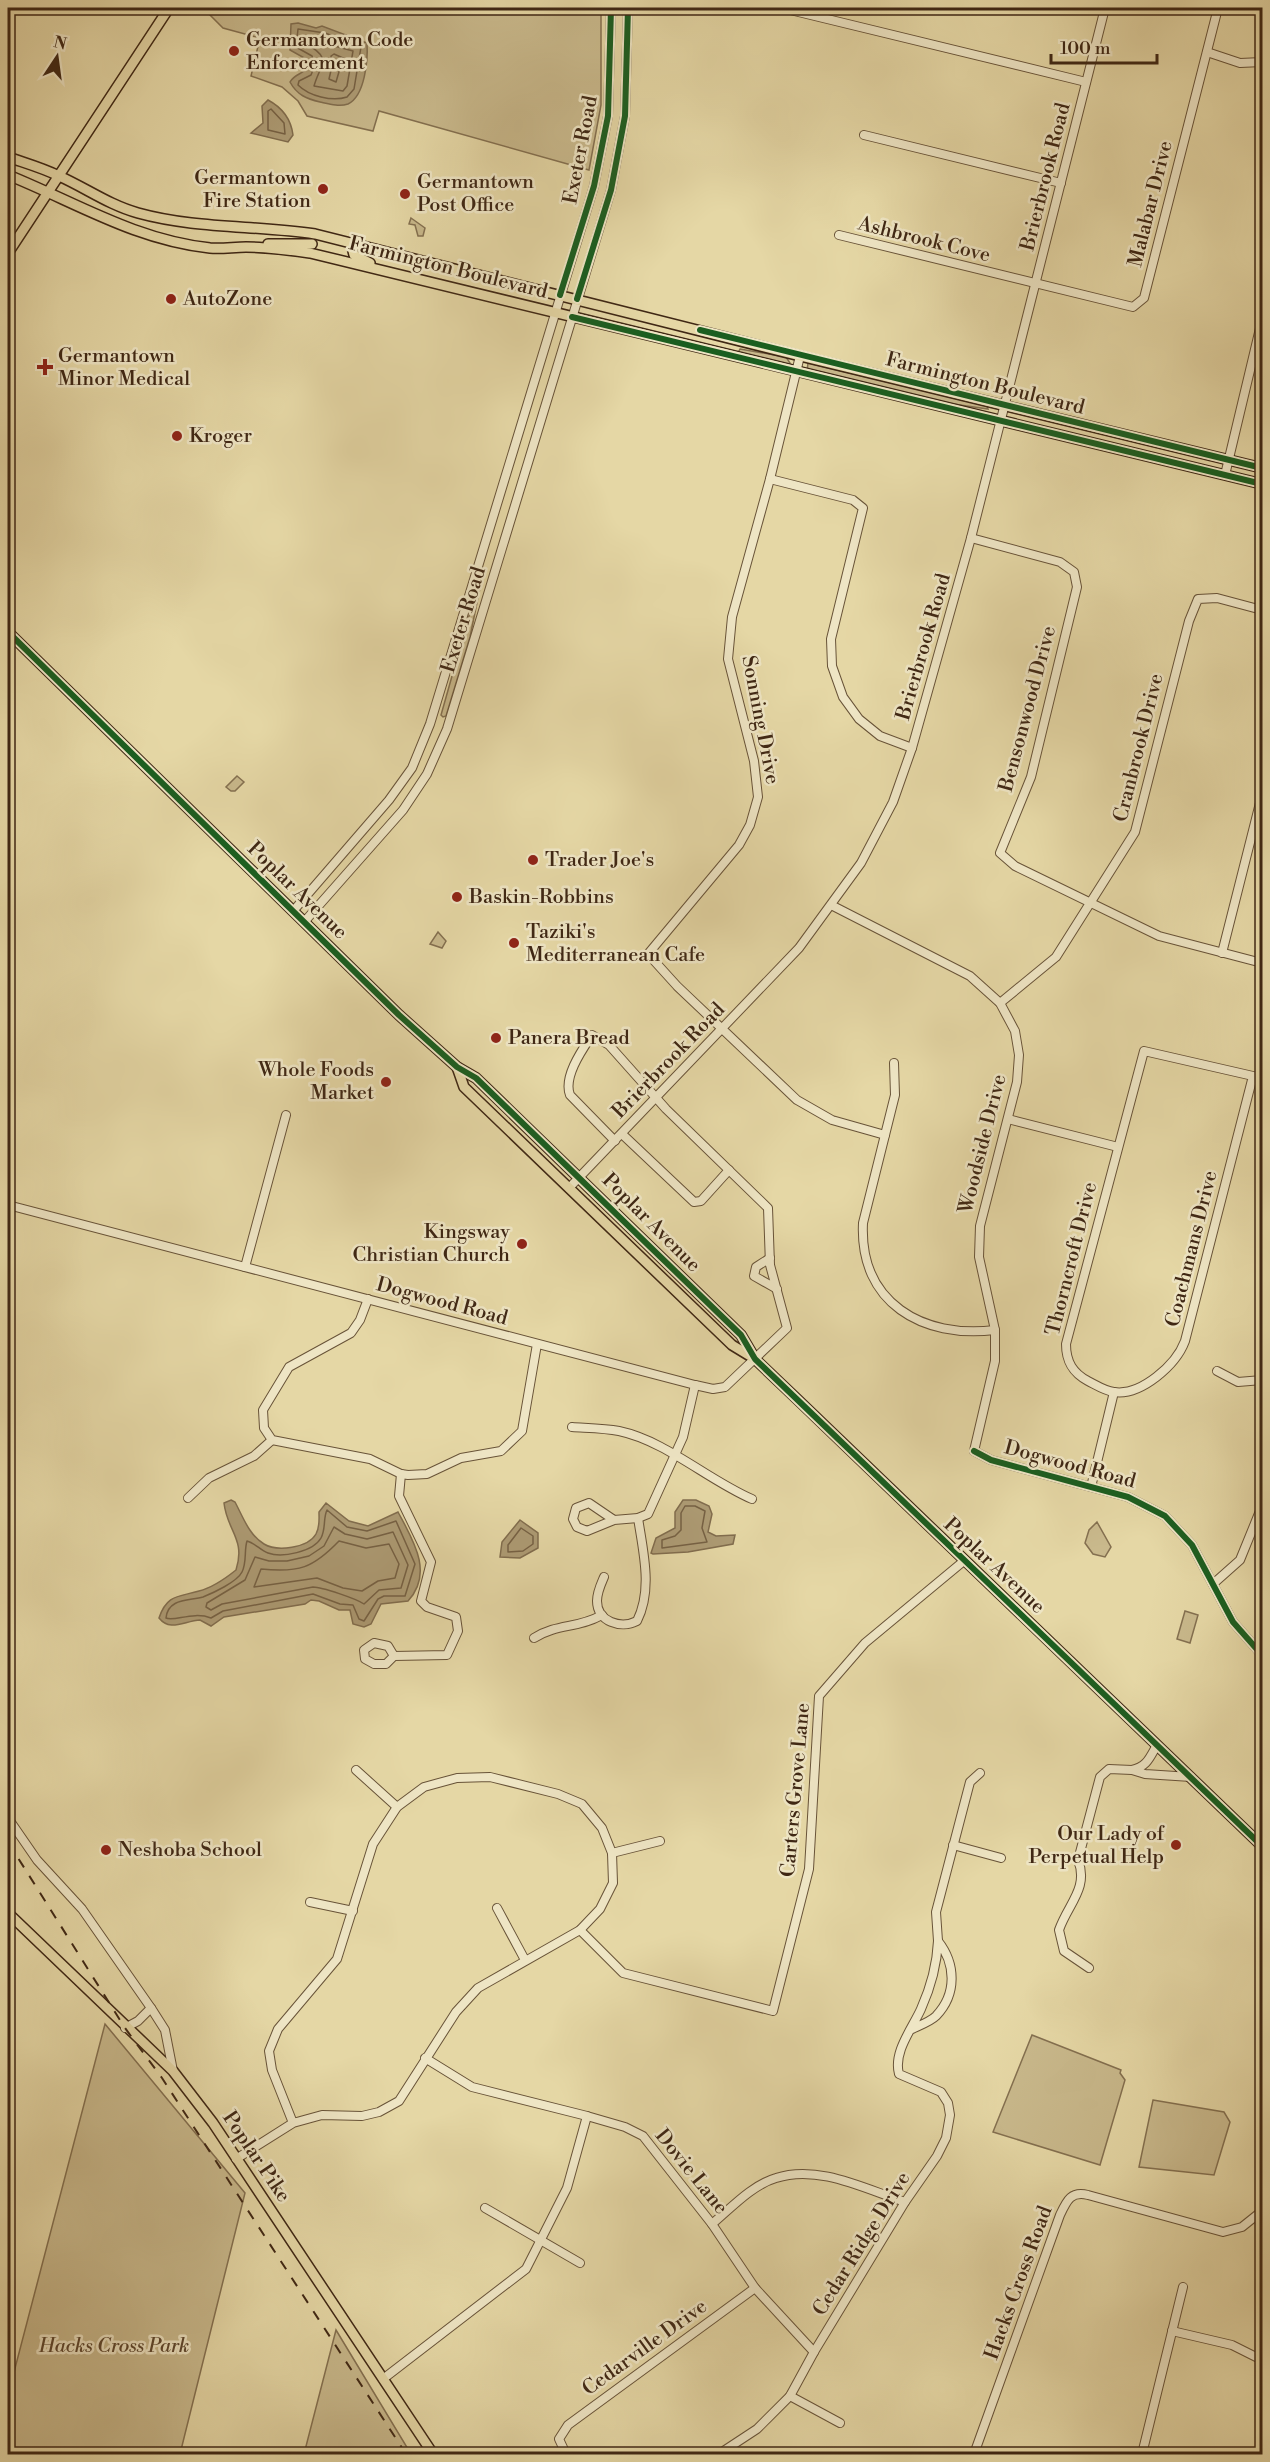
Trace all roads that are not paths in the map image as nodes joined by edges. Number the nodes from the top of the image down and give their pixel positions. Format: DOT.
graph roads {
  1 [pos="169,8"];
  2 [pos="611,8"];
  3 [pos="628,8"];
  4 [pos="782,8"];
  5 [pos="1105,8"];
  6 [pos="1218,8"];
  7 [pos="1207,52"];
  8 [pos="1263,62"];
  9 [pos="1086,82"];
  10 [pos="864,135"];
  11 [pos="8,157"];
  12 [pos="8,175"];
  13 [pos="58,175"];
  14 [pos="1061,183"];
  15 [pos="48,191"];
  16 [pos="839,235"];
  17 [pos="351,243"];
  18 [pos="312,244"];
  19 [pos="8,254"];
  20 [pos="423,261"];
  21 [pos="392,272"];
  22 [pos="419,279"];
  23 [pos="1035,285"];
  24 [pos="560,295"];
  25 [pos="577,299"];
  26 [pos="555,313"];
  27 [pos="572,317"];
  28 [pos="1263,320"];
  29 [pos="800,356"];
  30 [pos="796,372"];
  31 [pos="1004,406"];
  32 [pos="1000,421"];
  33 [pos="1228,459"];
  34 [pos="1263,468"];
  35 [pos="1225,475"];
  36 [pos="770,479"];
  37 [pos="1263,484"];
  38 [pos="971,538"];
  39 [pos="1263,610"];
  40 [pos="8,632"];
  41 [pos="912,748"];
  42 [pos="1263,795"];
  43 [pos="1092,902"];
  44 [pos="832,906"];
  45 [pos="294,910"];
  46 [pos="305,921"];
  47 [pos="1222,953"];
  48 [pos="1263,963"];
  49 [pos="1000,1003"];
  50 [pos="722,1029"];
  51 [pos="894,1063"];
  52 [pos="457,1066"];
  53 [pos="1253,1076"];
  54 [pos="1263,1078"];
  55 [pos="656,1098"];
  56 [pos="285,1115"];
  57 [pos="1008,1119"];
  58 [pos="622,1134"];
  59 [pos="885,1135"];
  60 [pos="615,1141"];
  61 [pos="1118,1147"];
  62 [pos="729,1170"];
  63 [pos="580,1177"];
  64 [pos="569,1188"];
  65 [pos="8,1205"];
  66 [pos="770,1258"];
  67 [pos="245,1267"];
  68 [pos="777,1289"];
  69 [pos="368,1299"];
  70 [pos="995,1330"];
  71 [pos="537,1344"];
  72 [pos="755,1359"];
  73 [pos="1217,1371"];
  74 [pos="1263,1380"];
  75 [pos="695,1386"];
  76 [pos="1114,1392"];
  77 [pos="572,1427"];
  78 [pos="272,1440"];
  79 [pos="974,1451"];
  80 [pos="673,1456"];
  81 [pos="401,1474"];
  82 [pos="1091,1487"];
  83 [pos="188,1498"];
  84 [pos="752,1499"];
  85 [pos="1263,1506"];
  86 [pos="638,1518"];
  87 [pos="614,1520"];
  88 [pos="965,1560"];
  89 [pos="604,1577"];
  90 [pos="1213,1584"];
  91 [pos="602,1615"];
  92 [pos="534,1638"];
  93 [pos="1263,1654"];
  94 [pos="394,1656"];
  95 [pos="1157,1745"];
  96 [pos="356,1770"];
  97 [pos="1132,1770"];
  98 [pos="980,1773"];
  99 [pos="1191,1777"];
  100 [pos="397,1807"];
  101 [pos="8,1818"];
  102 [pos="660,1841"];
  103 [pos="953,1845"];
  104 [pos="1263,1846"];
  105 [pos="612,1853"];
  106 [pos="1001,1858"];
  107 [pos="310,1902"];
  108 [pos="497,1908"];
  109 [pos="352,1911"];
  110 [pos="8,1913"];
  111 [pos="580,1930"];
  112 [pos="938,1941"];
  113 [pos="525,1960"];
  114 [pos="1089,1968"];
  115 [pos="151,2008"];
  116 [pos="125,2028"];
  117 [pos="910,2030"];
  118 [pos="425,2058"];
  119 [pos="173,2071"];
  120 [pos="587,2116"];
  121 [pos="293,2123"];
  122 [pos="236,2159"];
  123 [pos="905,2202"];
  124 [pos="484,2208"];
  125 [pos="1263,2211"];
  126 [pos="712,2224"];
  127 [pos="541,2239"];
  128 [pos="580,2263"];
  129 [pos="1183,2287"];
  130 [pos="755,2288"];
  131 [pos="1172,2331"];
  132 [pos="814,2352"];
  133 [pos="1262,2358"];
  134 [pos="382,2379"];
  135 [pos="790,2396"];
  136 [pos="840,2423"];
  137 [pos="731,2451"];
  138 [pos="433,2454"];
  139 [pos="566,2454"];
  140 [pos="719,2454"];
  141 [pos="974,2454"];
  142 [pos="1142,2454"];
  1 -- 13 [label="main road"];
  2 -- 24 [label="street, Exeter Road"];
  3 -- 25 [label="street, Exeter Road"];
  4 -- 9 [label="street"];
  5 -- 9 [label="street, Brierbrook Road"];
  6 -- 7 [label="street, Malabar Drive"];
  7 -- 8 [label="street"];
  7 -- 23 [label="street, Malabar Drive"];
  9 -- 14 [label="street, Brierbrook Road"];
  10 -- 14 [label="street"];
  11 -- 13 [label="main road, Farmington Boulevard"];
  12 -- 15 [label="main road, Farmington Boulevard"];
  13 -- 15 [label="main road"];
  13 -- 18 [label="main road, Farmington Boulevard"];
  14 -- 23 [label="street, Brierbrook Road"];
  15 -- 18 [label="main road, Farmington Boulevard"];
  15 -- 19 [label="main road"];
  16 -- 23 [label="street, Ashbrook Cove"];
  17 -- 18 [label="main road, Farmington Boulevard"];
  17 -- 20 [label="main road, Farmington Boulevard"];
  17 -- 21 [label="main road"];
  18 -- 21 [label="main road, Farmington Boulevard"];
  20 -- 22 [label="main road"];
  20 -- 24 [label="main road, Farmington Boulevard"];
  21 -- 22 [label="main road, Farmington Boulevard"];
  22 -- 26 [label="main road, Farmington Boulevard"];
  23 -- 31 [label="street, Brierbrook Road"];
  24 -- 25 [label="main road, Farmington Boulevard"];
  24 -- 26 [label="street, Exeter Road"];
  25 -- 27 [label="street, Exeter Road"];
  25 -- 29 [label="main road, Farmington Boulevard"];
  26 -- 27 [label="main road, Farmington Boulevard"];
  26 -- 45 [label="street, Exeter Road"];
  27 -- 30 [label="main road, Farmington Boulevard"];
  27 -- 46 [label="street, Exeter Road"];
  28 -- 33 [label="street"];
  29 -- 30 [label="street, Sonning Drive"];
  29 -- 31 [label="main road, Farmington Boulevard"];
  30 -- 32 [label="main road, Farmington Boulevard"];
  30 -- 36 [label="street, Sonning Drive"];
  31 -- 32 [label="street, Brierbrook Road"];
  31 -- 33 [label="main road, Farmington Boulevard"];
  32 -- 35 [label="main road, Farmington Boulevard"];
  32 -- 38 [label="street, Brierbrook Road"];
  33 -- 34 [label="main road, Farmington Boulevard"];
  33 -- 35 [label="street"];
  35 -- 37 [label="main road, Farmington Boulevard"];
  36 -- 41 [label="street"];
  36 -- 50 [label="street, Sonning Drive"];
  38 -- 41 [label="street, Brierbrook Road"];
  38 -- 43 [label="street, Bensonwood Drive"];
  39 -- 43 [label="street, Cranbrook Drive"];
  40 -- 45 [label="main road, Poplar Avenue"];
  41 -- 44 [label="street, Brierbrook Road"];
  42 -- 47 [label="street"];
  43 -- 47 [label="street"];
  43 -- 49 [label="street, Cranbrook Drive"];
  44 -- 49 [label="street, Woodside Drive"];
  44 -- 50 [label="street, Brierbrook Road"];
  45 -- 46 [label="main road, Poplar Avenue"];
  46 -- 52 [label="main road, Poplar Avenue"];
  47 -- 48 [label="street"];
  49 -- 57 [label="street, Woodside Drive"];
  50 -- 55 [label="street, Brierbrook Road"];
  50 -- 59 [label="street"];
  51 -- 59 [label="street"];
  52 -- 63 [label="main road, Poplar Avenue"];
  52 -- 64 [label="main road, Poplar Avenue"];
  53 -- 54 [label="street"];
  53 -- 61 [label="street, Thorncroft Drive"];
  53 -- 76 [label="street, Coachmans Drive"];
  55 -- 58 [label="street, Brierbrook Road"];
  55 -- 60 [label="street"];
  55 -- 62 [label="street"];
  56 -- 67 [label="street"];
  57 -- 61 [label="street"];
  57 -- 70 [label="street, Woodside Drive"];
  58 -- 60 [label="street, Brierbrook Road"];
  58 -- 62 [label="street"];
  59 -- 70 [label="street"];
  60 -- 63 [label="street, Brierbrook Road"];
  61 -- 76 [label="street, Thorncroft Drive"];
  62 -- 66 [label="street"];
  63 -- 64 [label="street, Brierbrook Road"];
  63 -- 72 [label="main road, Poplar Avenue"];
  64 -- 72 [label="main road, Poplar Avenue"];
  65 -- 67 [label="street, Dogwood Road"];
  66 -- 68 [label="street"];
  66 -- 68 [label="street"];
  67 -- 69 [label="street, Dogwood Road"];
  68 -- 72 [label="street, Dogwood Road"];
  69 -- 71 [label="street, Dogwood Road"];
  69 -- 78 [label="street"];
  70 -- 79 [label="street, Woodside Drive"];
  71 -- 75 [label="street, Dogwood Road"];
  71 -- 81 [label="street"];
  72 -- 75 [label="street, Dogwood Road"];
  72 -- 88 [label="main road, Poplar Avenue"];
  73 -- 74 [label="street"];
  75 -- 80 [label="street"];
  76 -- 82 [label="street"];
  77 -- 80 [label="street"];
  78 -- 81 [label="street"];
  78 -- 83 [label="street"];
  79 -- 82 [label="street, Dogwood Road"];
  80 -- 84 [label="street"];
  80 -- 86 [label="street"];
  81 -- 94 [label="street"];
  82 -- 90 [label="street, Dogwood Road"];
  85 -- 90 [label="street"];
  86 -- 87 [label="street"];
  86 -- 91 [label="street"];
  87 -- 87 [label="street"];
  88 -- 95 [label="main road, Poplar Avenue"];
  88 -- 111 [label="street, Carters Grove Lane"];
  89 -- 91 [label="street"];
  90 -- 93 [label="street, Dogwood Road"];
  91 -- 92 [label="street"];
  95 -- 97 [label="street"];
  95 -- 99 [label="main road, Poplar Avenue"];
  96 -- 100 [label="street"];
  97 -- 99 [label="street"];
  97 -- 114 [label="street"];
  98 -- 103 [label="street"];
  99 -- 104 [label="main road, Poplar Avenue"];
  100 -- 105 [label="street"];
  100 -- 109 [label="street"];
  101 -- 115 [label="street"];
  102 -- 105 [label="street"];
  103 -- 106 [label="street"];
  103 -- 112 [label="street"];
  105 -- 111 [label="street"];
  107 -- 109 [label="street"];
  108 -- 113 [label="street"];
  109 -- 121 [label="street"];
  110 -- 116 [label="main road, Poplar Pike"];
  111 -- 113 [label="street"];
  112 -- 117 [label="street"];
  112 -- 117 [label="street"];
  113 -- 118 [label="street"];
  115 -- 116 [label="street"];
  115 -- 119 [label="street"];
  116 -- 119 [label="main road, Poplar Pike"];
  117 -- 123 [label="street, Cedar Ridge Drive"];
  118 -- 120 [label="street, Dovie Lane"];
  118 -- 121 [label="street"];
  119 -- 122 [label="main road, Poplar Pike"];
  120 -- 126 [label="street, Dovie Lane"];
  120 -- 127 [label="street"];
  121 -- 122 [label="street"];
  122 -- 134 [label="main road, Poplar Pike"];
  123 -- 126 [label="street"];
  123 -- 132 [label="street, Cedar Ridge Drive"];
  124 -- 127 [label="street"];
  125 -- 141 [label="street, Hacks Cross Road"];
  126 -- 130 [label="street, Dovie Lane"];
  127 -- 128 [label="street"];
  127 -- 134 [label="street"];
  129 -- 131 [label="street"];
  130 -- 132 [label="street, Dovie Lane"];
  130 -- 139 [label="street, Cedarville Drive"];
  131 -- 133 [label="street"];
  131 -- 142 [label="street"];
  132 -- 135 [label="street, Cedar Ridge Drive"];
  134 -- 138 [label="main road, Poplar Pike"];
  135 -- 136 [label="street"];
  135 -- 137 [label="street, Cedar Ridge Drive"];
  137 -- 140 [label="street, Cedar Ridge Drive"];
}
